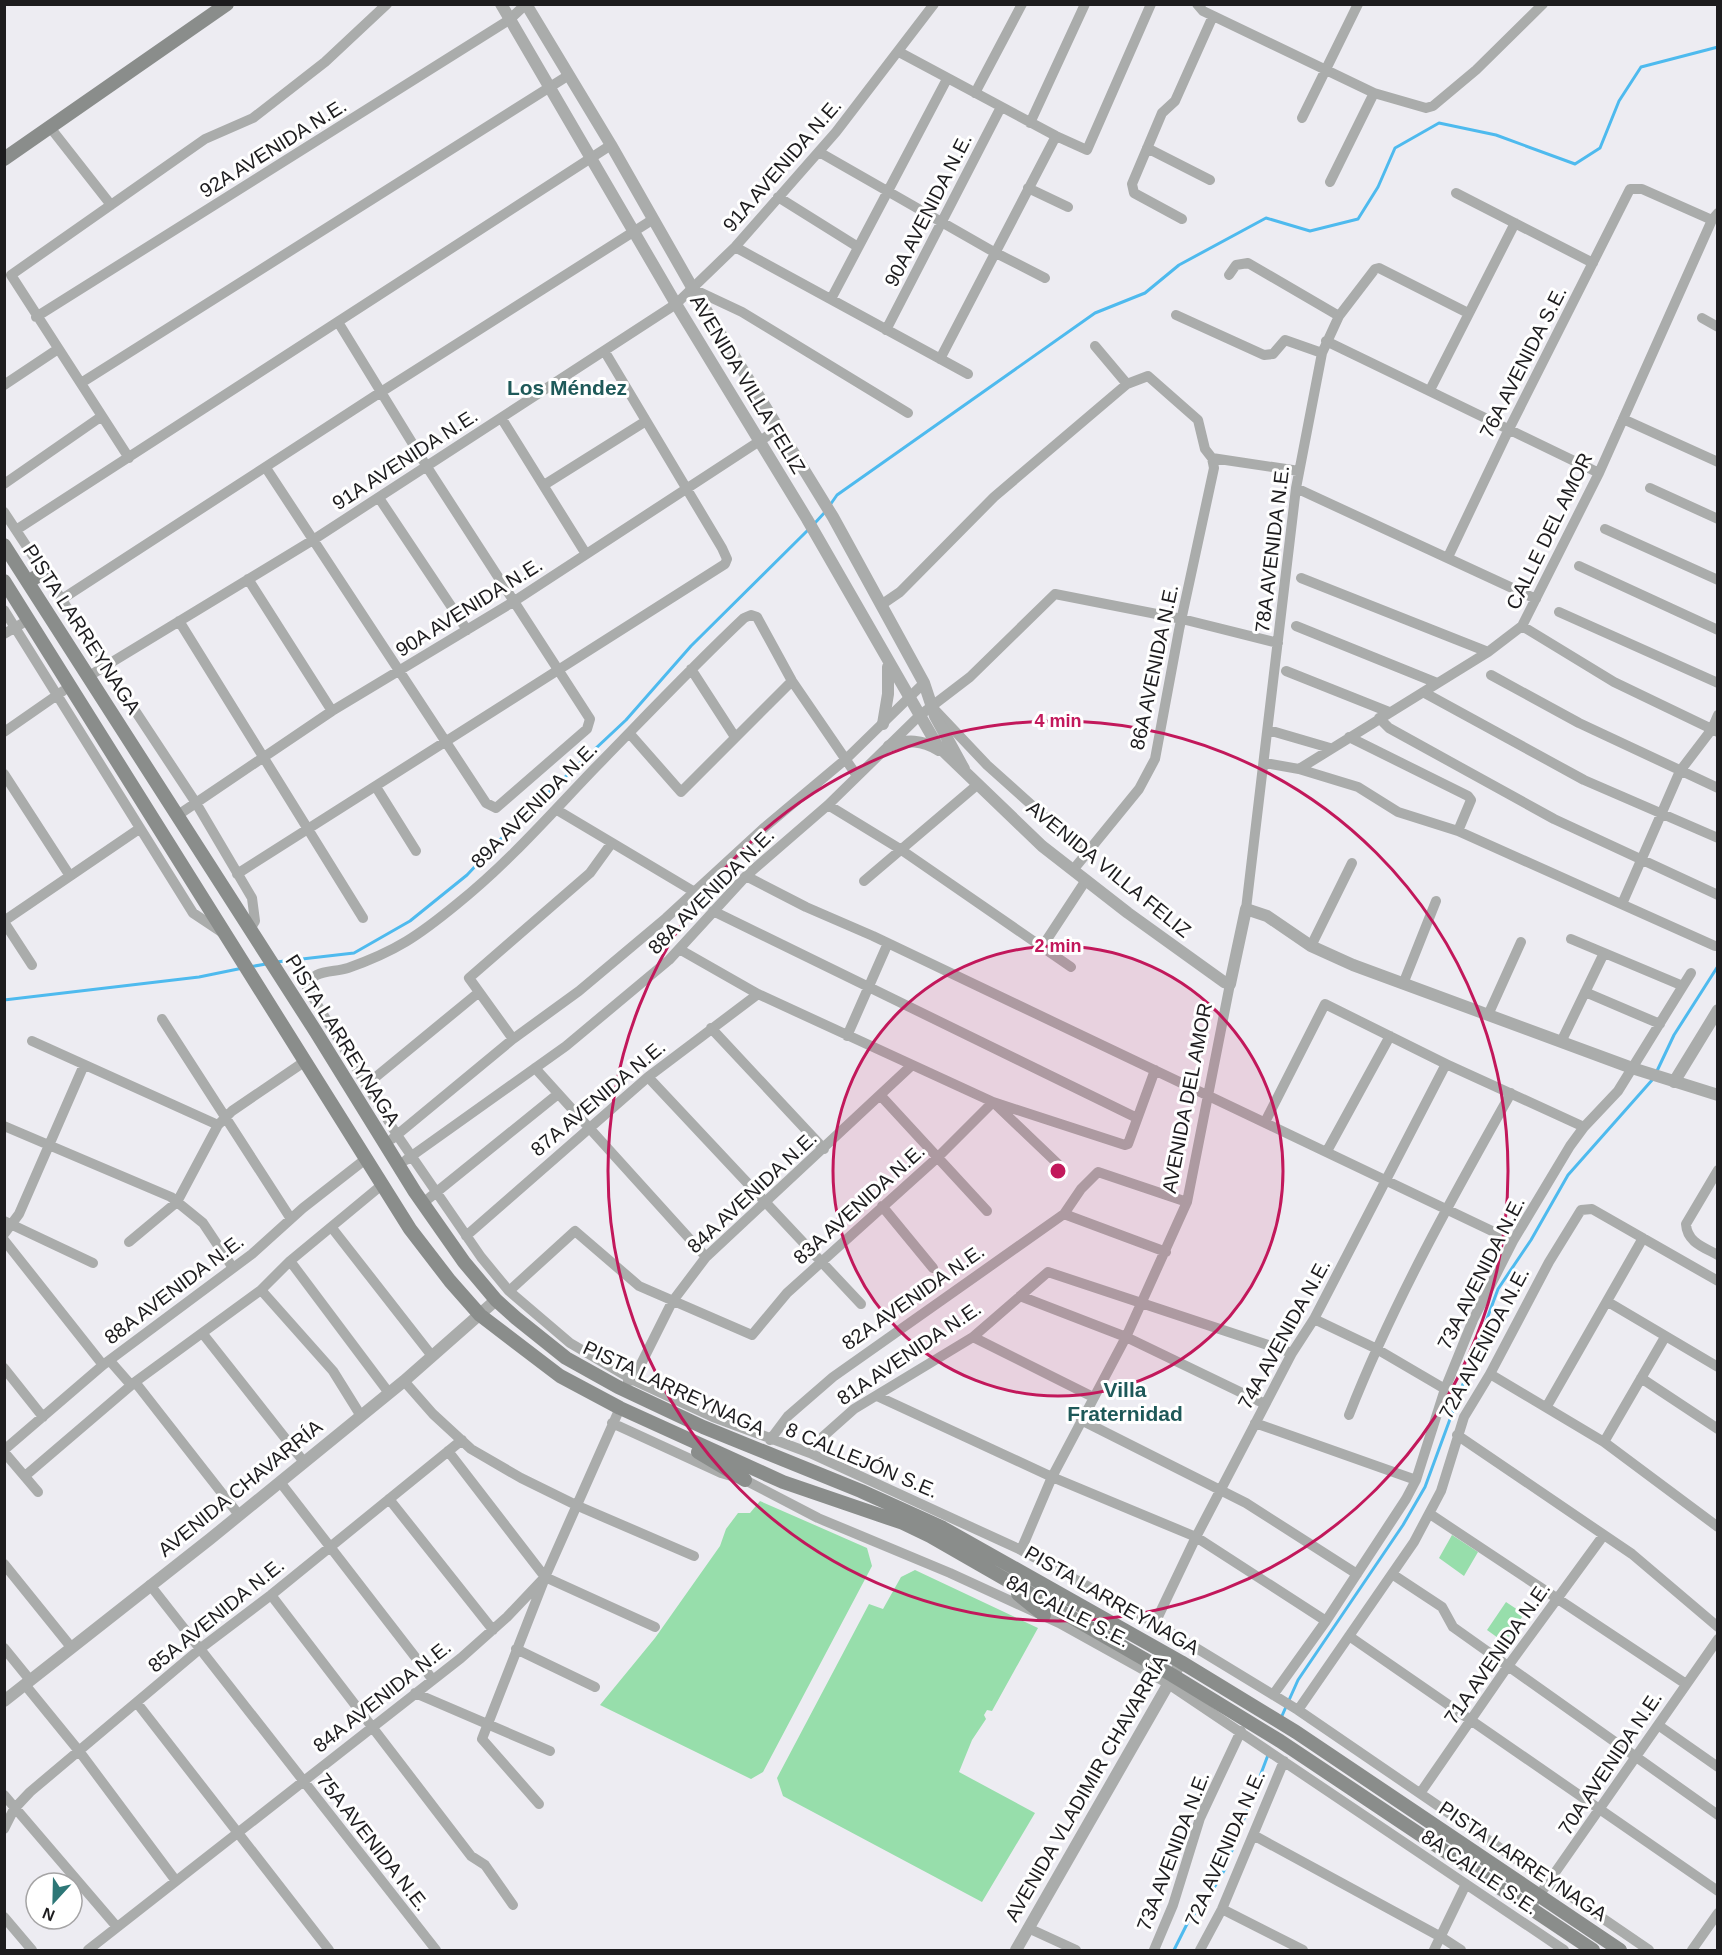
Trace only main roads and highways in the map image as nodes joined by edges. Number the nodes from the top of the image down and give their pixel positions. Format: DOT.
graph roads {
  1 [pos="227,4"];
  2 [pos="4,159"];
  3 [pos="4,545"];
  4 [pos="44,572"];
  5 [pos="4,581"];
  6 [pos="28,582"];
  7 [pos="128,780"];
  8 [pos="195,842"];
  9 [pos="250,929"];
  10 [pos="229,940"];
  11 [pos="276,1018"];
  12 [pos="335,1065"];
  13 [pos="383,1184"];
  14 [pos="419,1197"];
  15 [pos="659,1426"];
  16 [pos="745,1480"];
  17 [pos="981,1565"];
  18 [pos="1044,1615"];
  19 [pos="1535,1902"];
  20 [pos="1593,1950"];
  21 [pos="1620,1950"];
  1 -- 2 [label="main road"];
  3 -- 6 [label="main road, PISTA LARREYNAGA"];
  4 -- 6 [label="main road"];
  5 -- 7 [label="main road, PISTA LARREYNAGA"];
  6 -- 8 [label="main road, PISTA LARREYNAGA"];
  7 -- 8 [label="main road"];
  7 -- 10 [label="main road, PISTA LARREYNAGA"];
  8 -- 9 [label="main road, PISTA LARREYNAGA"];
  9 -- 10 [label="main road"];
  9 -- 12 [label="main road, PISTA LARREYNAGA"];
  10 -- 11 [label="main road, PISTA LARREYNAGA"];
  11 -- 12 [label="main road"];
  11 -- 13 [label="main road, PISTA LARREYNAGA"];
  12 -- 14 [label="main road, PISTA LARREYNAGA"];
  13 -- 14 [label="main road"];
  13 -- 15 [label="main road, PISTA LARREYNAGA"];
  14 -- 19 [label="main road, PISTA LARREYNAGA"];
  15 -- 16 [label="main road"];
  15 -- 17 [label="main road, PISTA LARREYNAGA"];
  17 -- 18 [label="main road"];
  17 -- 19 [label="main road, PISTA LARREYNAGA"];
  19 -- 20 [label="main road, PISTA LARREYNAGA"];
  19 -- 21 [label="main road, PISTA LARREYNAGA"];
}
